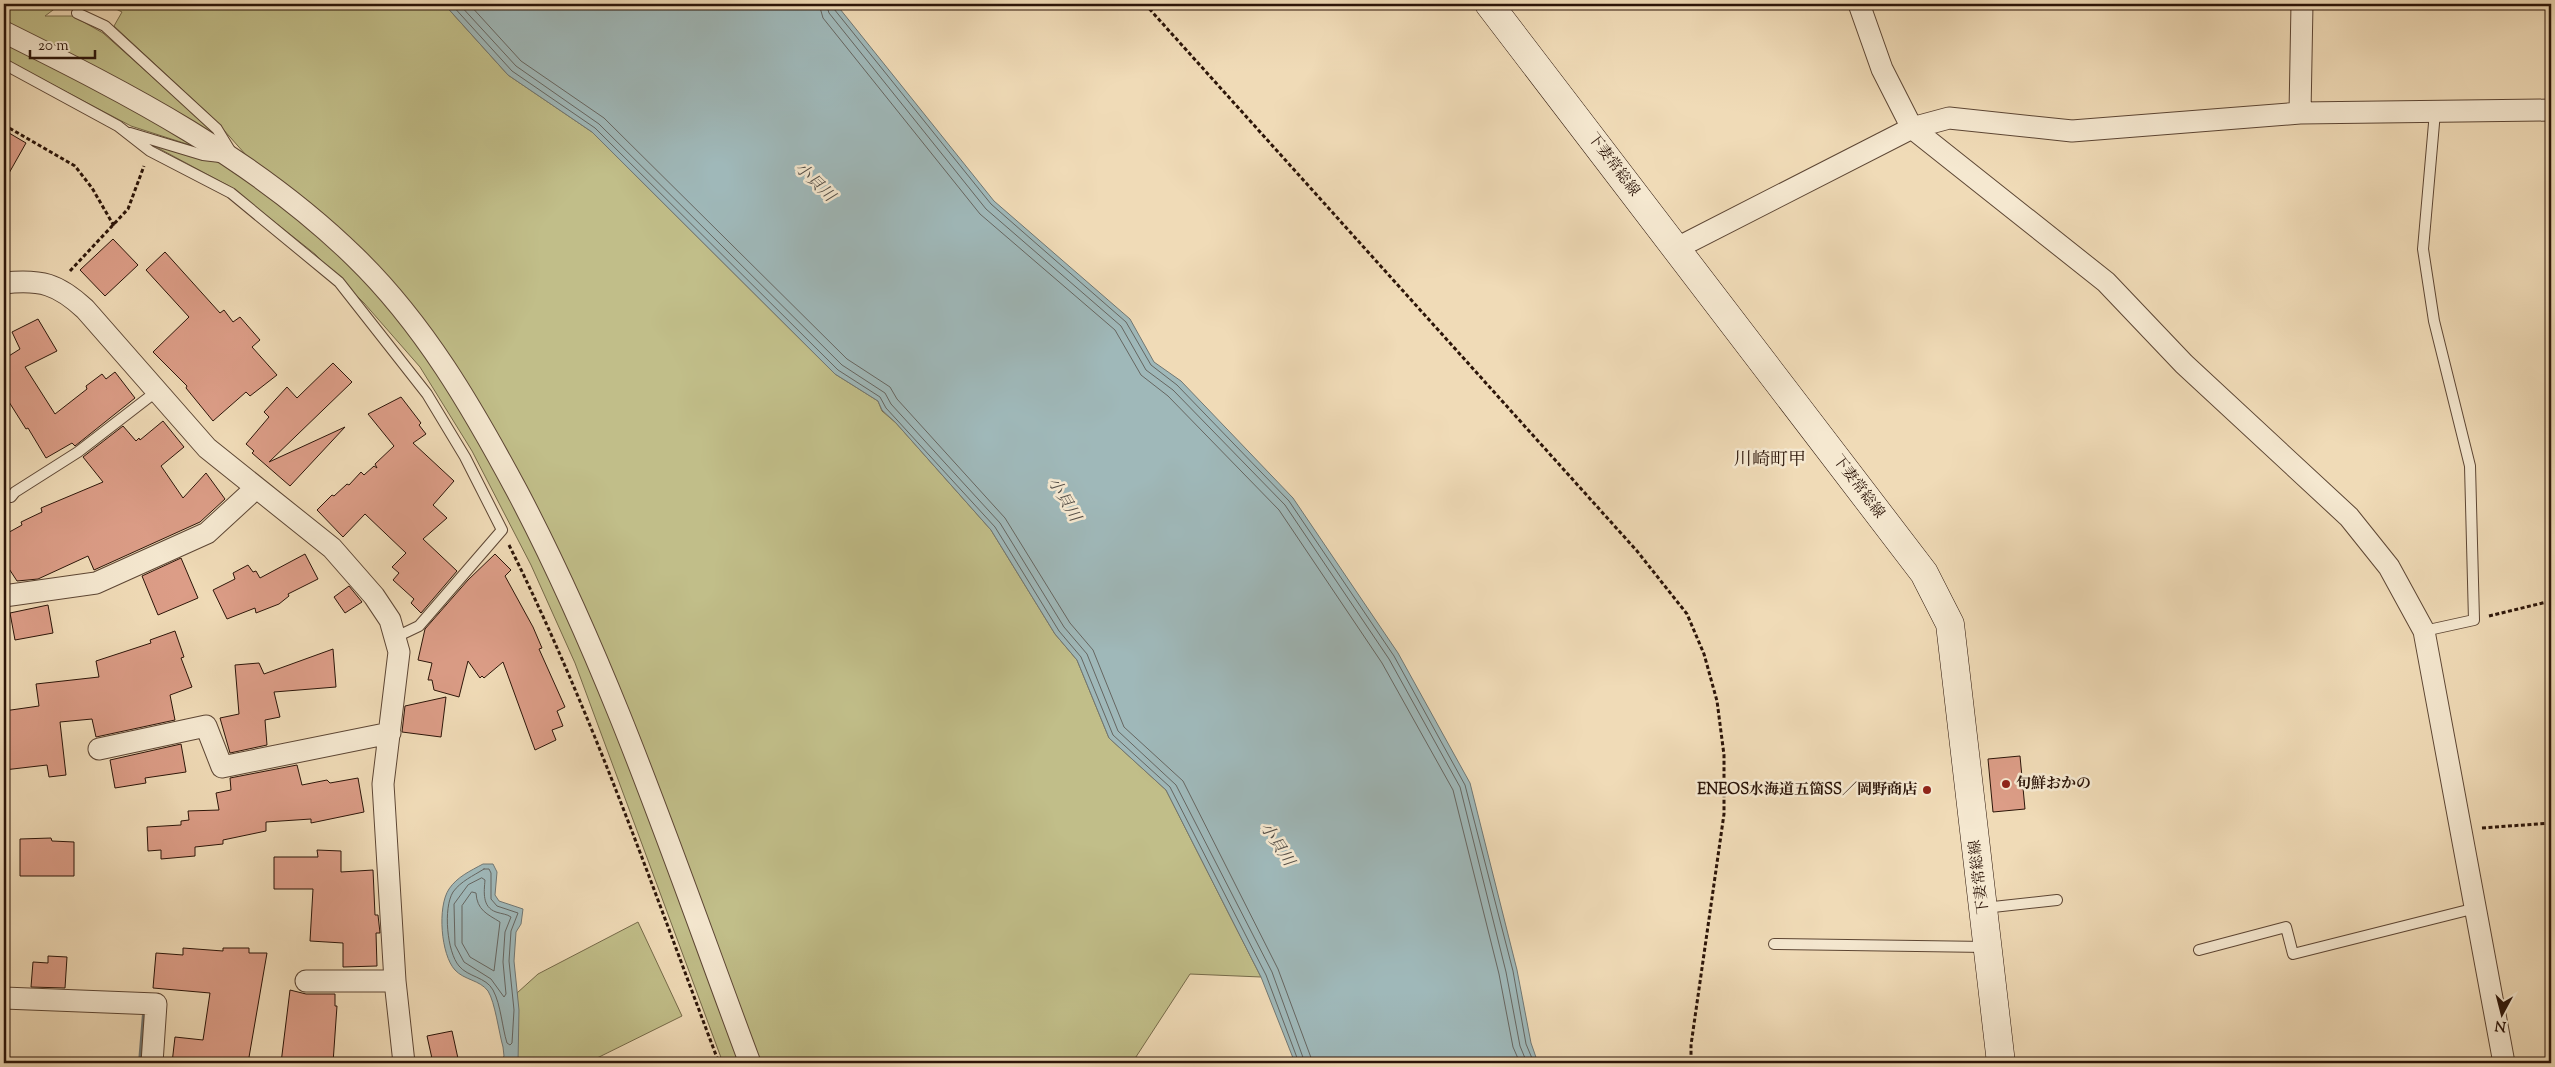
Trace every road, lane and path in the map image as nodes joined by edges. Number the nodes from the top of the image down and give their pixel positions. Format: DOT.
graph roads {
  1 [pos="1145,4"];
  2 [pos="1489,4"];
  3 [pos="1860,4"];
  4 [pos="2302,4"];
  5 [pos="77,13"];
  6 [pos="4,32"];
  7 [pos="4,64"];
  8 [pos="2551,110"];
  9 [pos="2435,112"];
  10 [pos="2300,113"];
  11 [pos="4,125"];
  12 [pos="1912,128"];
  13 [pos="125,131"];
  14 [pos="150,151"];
  15 [pos="236,159"];
  16 [pos="114,226"];
  17 [pos="1677,248"];
  18 [pos="4,283"];
  19 [pos="55,286"];
  20 [pos="157,392"];
  21 [pos="256,488"];
  22 [pos="11,497"];
  23 [pos="502,530"];
  24 [pos="4,596"];
  25 [pos="2551,601"];
  26 [pos="2474,620"];
  27 [pos="2424,631"];
  28 [pos="396,637"];
  29 [pos="390,733"];
  30 [pos="99,749"];
  31 [pos="2551,823"];
  32 [pos="2462,829"];
  33 [pos="2057,900"];
  34 [pos="1984,908"];
  35 [pos="2476,908"];
  36 [pos="1774,944"];
  37 [pos="1989,947"];
  38 [pos="2199,950"];
  39 [pos="306,981"];
  40 [pos="395,981"];
  41 [pos="4,998"];
  42 [pos="152,1063"];
  43 [pos="404,1063"];
  44 [pos="719,1063"];
  45 [pos="750,1063"];
  46 [pos="1691,1063"];
  47 [pos="2002,1063"];
  48 [pos="2504,1063"];
  1 -- 46 [label="path"];
  2 -- 17 [label="main road, 下妻常総線"];
  3 -- 12 [label="street"];
  4 -- 10 [label="street"];
  5 -- 15 [label="lane"];
  6 -- 15 [label="street"];
  7 -- 13 [label="lane"];
  8 -- 9 [label="street"];
  9 -- 10 [label="street"];
  9 -- 26 [label="lane"];
  10 -- 12 [label="street"];
  11 -- 16 [label="path"];
  12 -- 17 [label="street"];
  12 -- 27 [label="street"];
  13 -- 14 [label="lane"];
  13 -- 15 [label="lane"];
  14 -- 16 [label="path"];
  14 -- 23 [label="lane"];
  15 -- 45 [label="street"];
  16 -- 19 [label="path"];
  17 -- 34 [label="main road, 下妻常総線"];
  18 -- 19 [label="street"];
  19 -- 20 [label="street"];
  20 -- 21 [label="street"];
  20 -- 22 [label="lane"];
  21 -- 24 [label="street"];
  21 -- 28 [label="street"];
  23 -- 28 [label="lane"];
  23 -- 44 [label="path"];
  25 -- 26 [label="path"];
  26 -- 27 [label="lane"];
  27 -- 32 [label="street"];
  28 -- 29 [label="street"];
  29 -- 30 [label="street"];
  29 -- 40 [label="street"];
  31 -- 32 [label="path"];
  32 -- 35 [label="street"];
  33 -- 34 [label="lane"];
  34 -- 37 [label="main road, 下妻常総線"];
  35 -- 38 [label="lane"];
  35 -- 48 [label="street"];
  36 -- 37 [label="lane"];
  37 -- 47 [label="main road, 下妻常総線"];
  39 -- 40 [label="street"];
  40 -- 43 [label="street"];
  41 -- 42 [label="street"];
}
